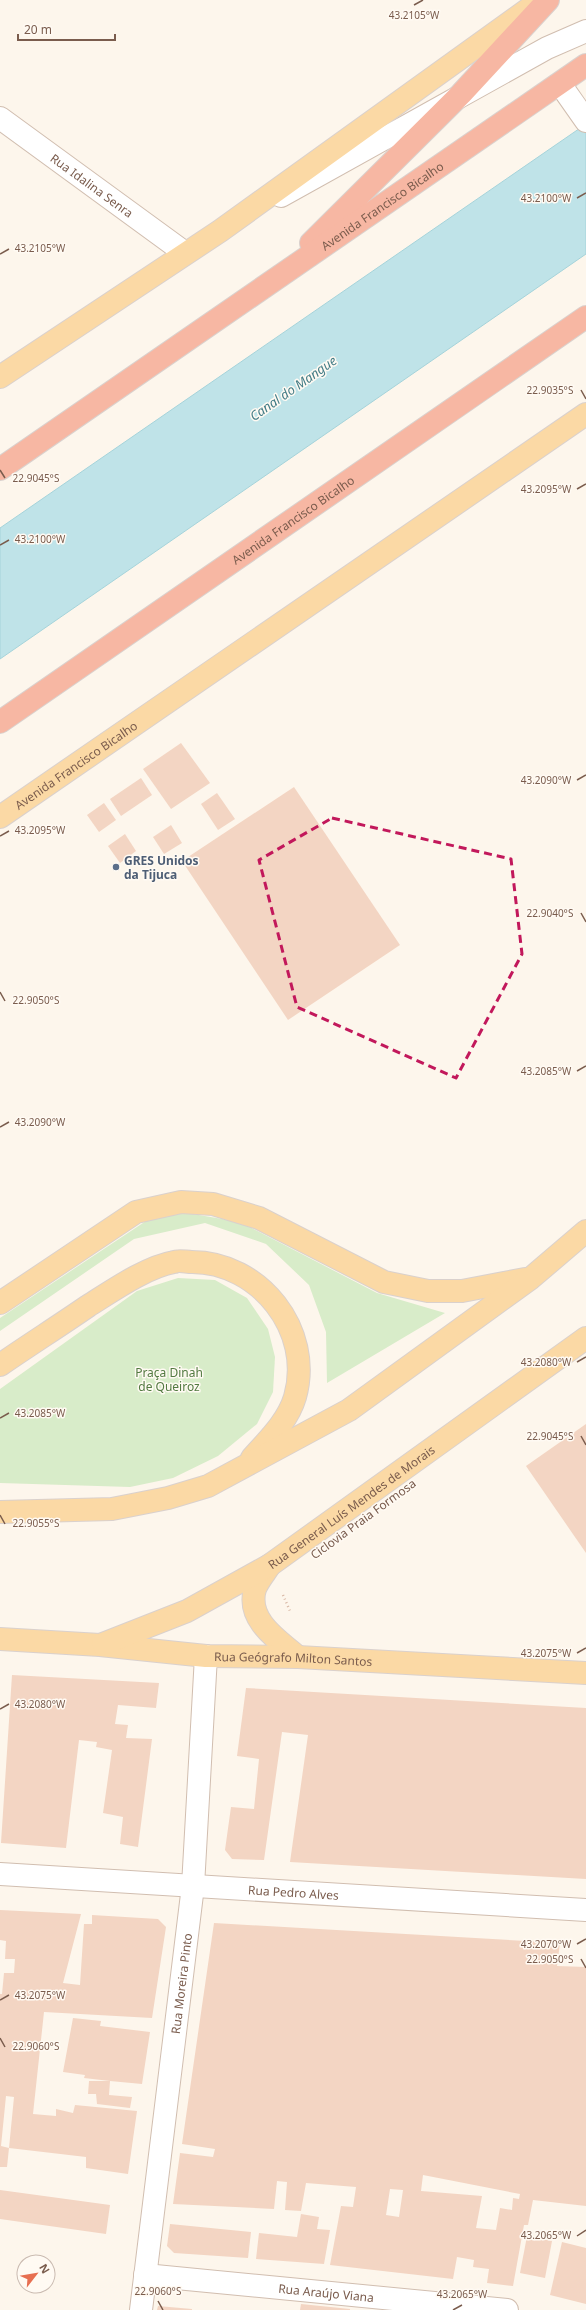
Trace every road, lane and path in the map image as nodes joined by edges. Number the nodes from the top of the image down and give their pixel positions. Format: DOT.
graph roads {
  1 [pos="541,0"];
  2 [pos="548,0"];
  3 [pos="586,31"];
  4 [pos="586,65"];
  5 [pos="560,84"];
  6 [pos="461,94"];
  7 [pos="0,118"];
  8 [pos="585,120"];
  9 [pos="220,232"];
  10 [pos="185,253"];
  11 [pos="269,284"];
  12 [pos="586,317"];
  13 [pos="0,377"];
  14 [pos="586,414"];
  15 [pos="0,469"];
  16 [pos="0,722"];
  17 [pos="0,817"];
  18 [pos="586,1231"];
  19 [pos="530,1278"];
  20 [pos="0,1303"];
  21 [pos="586,1338"];
  22 [pos="0,1364"];
  23 [pos="246,1466"];
  24 [pos="0,1512"];
  25 [pos="270,1565"];
  26 [pos="288,1589"];
  27 [pos="291,1613"];
  28 [pos="0,1639"];
  29 [pos="100,1645"];
  30 [pos="206,1656"];
  31 [pos="298,1658"];
  32 [pos="586,1673"];
  33 [pos="0,1874"];
  34 [pos="193,1886"];
  35 [pos="586,1910"];
  36 [pos="146,2275"];
  37 [pos="141,2310"];
  38 [pos="507,2310"];
  1 -- 9 [label="main road"];
  2 -- 6 [label="highway"];
  3 -- 6 [label="street"];
  4 -- 5 [label="highway, Avenida Francisco Bicalho"];
  5 -- 8 [label="street"];
  5 -- 11 [label="highway, Avenida Francisco Bicalho"];
  6 -- 9 [label="street"];
  6 -- 11 [label="highway"];
  7 -- 10 [label="street, Rua Idalina Senra"];
  9 -- 10 [label="main road"];
  10 -- 13 [label="main road"];
  11 -- 15 [label="highway, Avenida Francisco Bicalho"];
  12 -- 16 [label="highway, Avenida Francisco Bicalho"];
  14 -- 17 [label="main road, Avenida Francisco Bicalho"];
  18 -- 19 [label="main road"];
  19 -- 20 [label="main road"];
  19 -- 23 [label="main road"];
  21 -- 25 [label="main road, Rua General Luís Mendes de Morais"];
  22 -- 23 [label="main road"];
  23 -- 24 [label="main road"];
  25 -- 29 [label="main road, Rua General Luís Mendes de Morais"];
  25 -- 31 [label="main road"];
  26 -- 27 [label="path"];
  28 -- 29 [label="main road, Rua Geógrafo Milton Santos"];
  29 -- 30 [label="main road, Rua Geógrafo Milton Santos"];
  30 -- 31 [label="main road, Rua Geógrafo Milton Santos"];
  30 -- 34 [label="street, Rua Moreira Pinto"];
  31 -- 32 [label="main road, Rua Geógrafo Milton Santos"];
  33 -- 34 [label="street, Rua Pedro Alves"];
  34 -- 35 [label="street, Rua Pedro Alves"];
  34 -- 36 [label="street, Rua Moreira Pinto"];
  36 -- 37 [label="street, Rua Moreira Pinto"];
  36 -- 38 [label="street, Rua Araújo Viana"];
}
